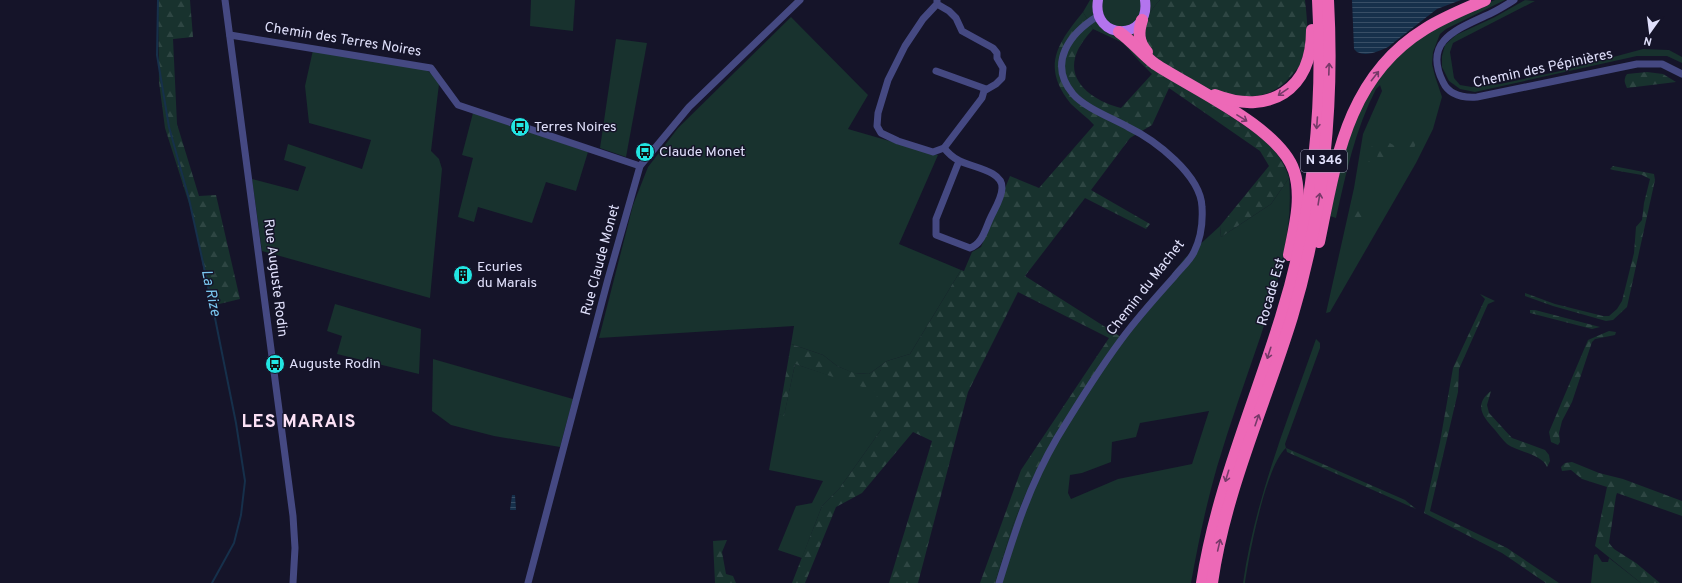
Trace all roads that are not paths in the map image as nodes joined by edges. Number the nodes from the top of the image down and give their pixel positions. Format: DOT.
graph roads {
  1 [pos="225,0"];
  2 [pos="800,0"];
  3 [pos="1098,0"];
  4 [pos="1154,0"];
  5 [pos="1318,0"];
  6 [pos="1328,0"];
  7 [pos="1485,0"];
  8 [pos="1514,0"];
  9 [pos="937,2"];
  10 [pos="1145,3"];
  11 [pos="1098,16"];
  12 [pos="1142,20"];
  13 [pos="1119,32"];
  14 [pos="230,35"];
  15 [pos="936,71"];
  16 [pos="1682,74"];
  17 [pos="986,89"];
  18 [pos="944,148"];
  19 [pos="959,161"];
  20 [pos="640,166"];
  21 [pos="1286,317"];
  22 [pos="293,583"];
  23 [pos="528,583"];
  24 [pos="999,583"];
  25 [pos="1202,583"];
  26 [pos="1212,583"];
  1 -- 14 [label="street, Rue Auguste Rodin"];
  2 -- 20 [label="street, Rue Claude Monet"];
  3 -- 11 [label="main road"];
  4 -- 10 [label="main road"];
  5 -- 12 [label="highway, one-way"];
  5 -- 21 [label="highway, Rocade Est / N 346, one-way"];
  21 -- 6 [label="highway, Rocade Est / N 346, one-way"];
  21 -- 7 [label="highway, one-way"];
  8 -- 16 [label="street, Chemin des Pépinières"];
  9 -- 17 [label="street"];
  9 -- 18 [label="street"];
  10 -- 12 [label="main road"];
  11 -- 13 [label="main road"];
  11 -- 24 [label="street, Chemin du Machet"];
  12 -- 13 [label="main road"];
  13 -- 21 [label="highway, one-way"];
  14 -- 20 [label="street, Chemin des Terres Noires"];
  14 -- 22 [label="street, Rue Auguste Rodin"];
  15 -- 17 [label="street"];
  17 -- 18 [label="street"];
  18 -- 19 [label="street"];
  19 -- 19 [label="street"];
  20 -- 23 [label="street, Rue Claude Monet"];
  21 -- 25 [label="highway, Rocade Est / N 346, one-way"];
  26 -- 21 [label="highway, Rocade Est / N 346, one-way"];
}
